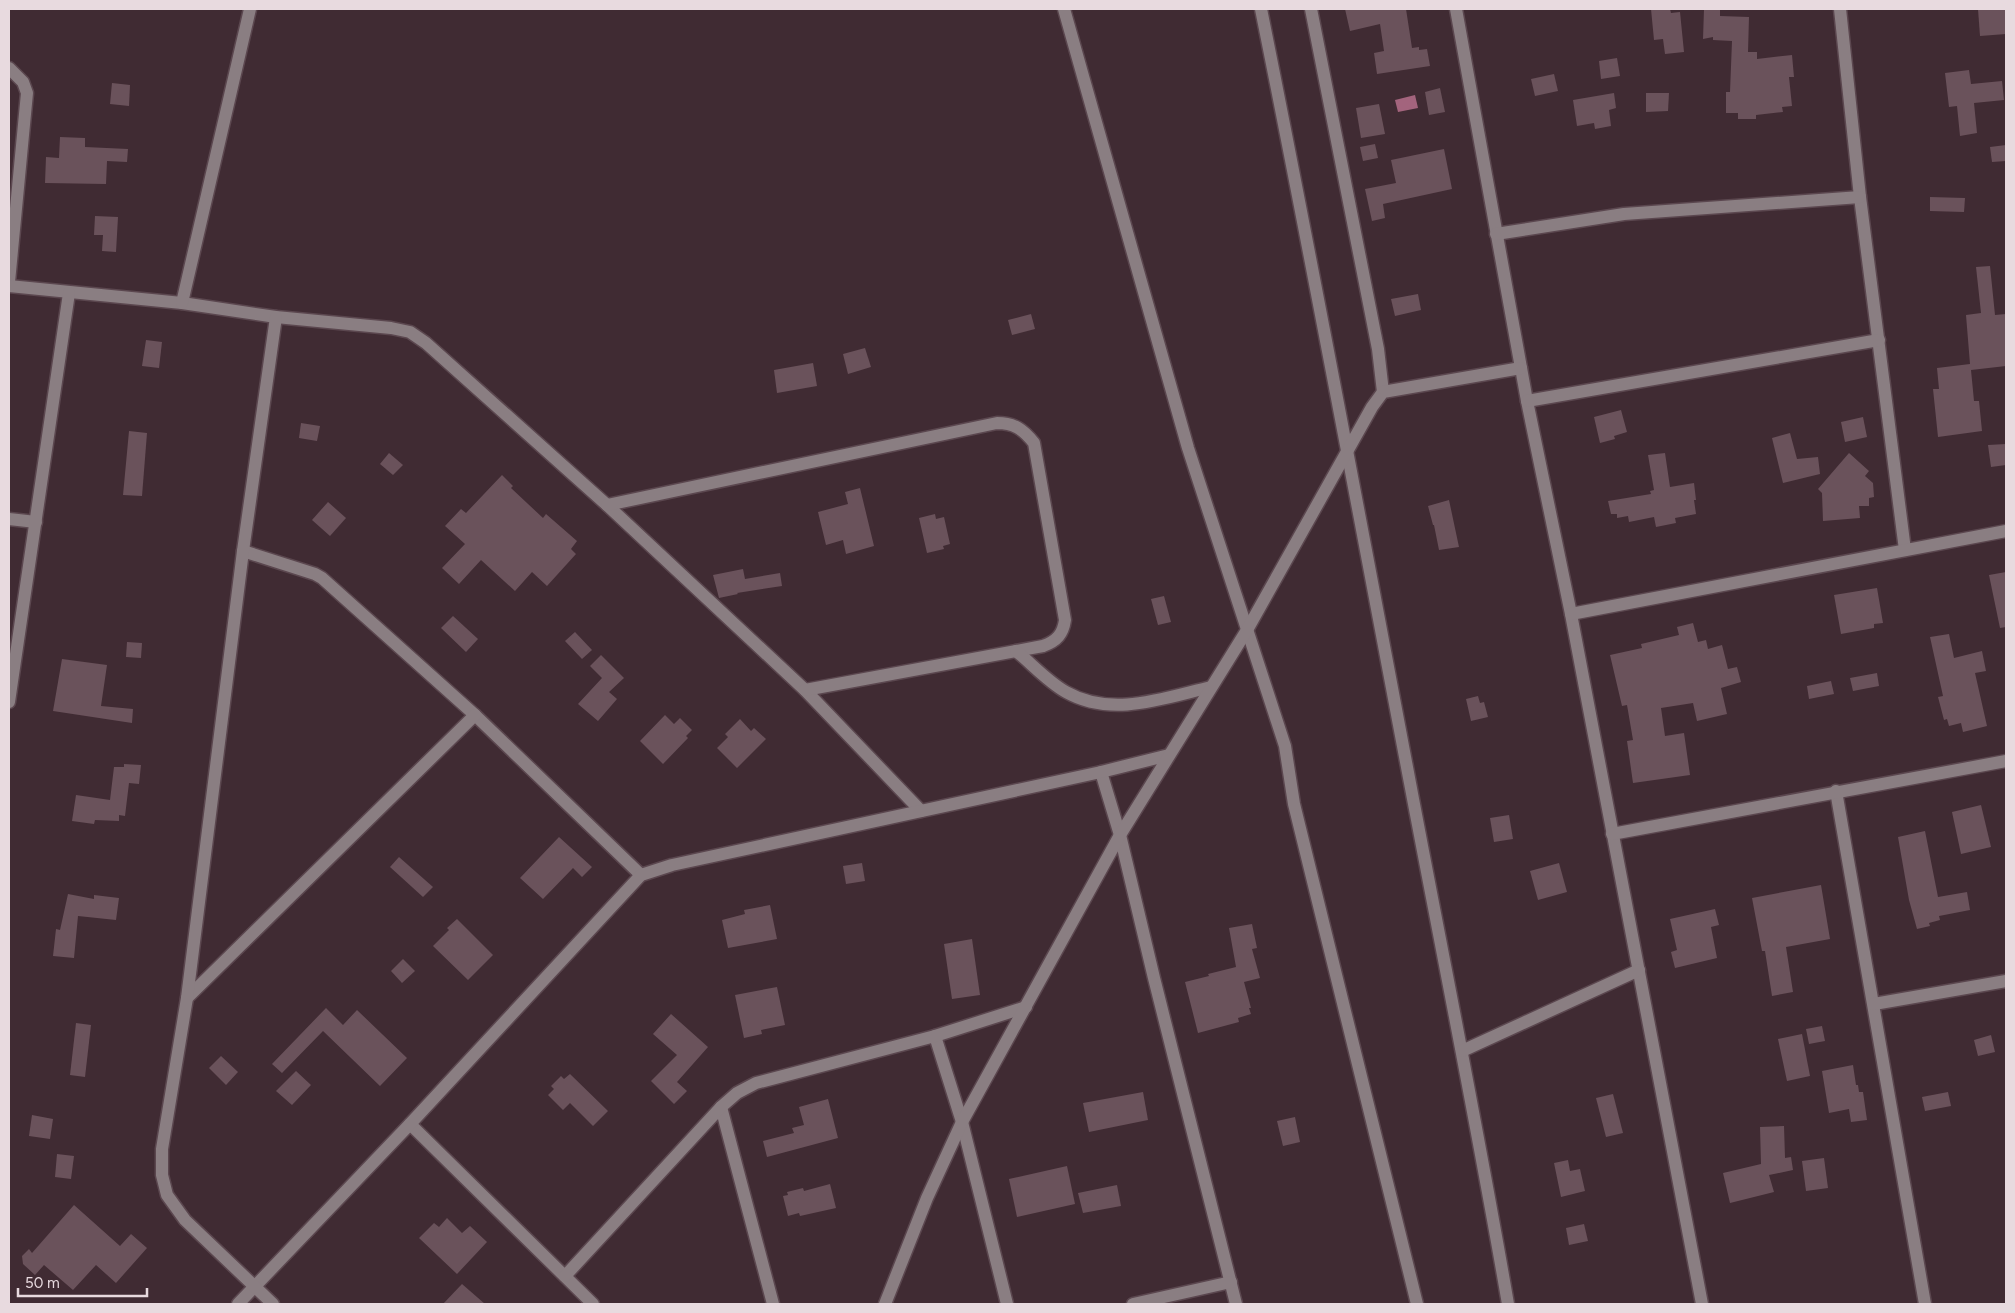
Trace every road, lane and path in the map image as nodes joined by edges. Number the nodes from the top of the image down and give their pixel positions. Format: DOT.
graph roads {
  1 [pos="250,9"];
  2 [pos="1064,9"];
  3 [pos="1261,9"];
  4 [pos="1310,9"];
  5 [pos="1456,9"];
  6 [pos="1840,9"];
  7 [pos="9,68"];
  8 [pos="1860,197"];
  9 [pos="1496,234"];
  10 [pos="9,282"];
  11 [pos="9,286"];
  12 [pos="69,293"];
  13 [pos="182,303"];
  14 [pos="276,317"];
  15 [pos="1879,340"];
  16 [pos="1521,368"];
  17 [pos="1384,392"];
  18 [pos="1527,401"];
  19 [pos="1348,449"];
  20 [pos="607,505"];
  21 [pos="9,519"];
  22 [pos="36,522"];
  23 [pos="2006,531"];
  24 [pos="1905,550"];
  25 [pos="243,551"];
  26 [pos="1571,614"];
  27 [pos="1247,630"];
  28 [pos="1016,651"];
  29 [pos="1211,687"];
  30 [pos="805,690"];
  31 [pos="9,702"];
  32 [pos="475,715"];
  33 [pos="1169,755"];
  34 [pos="2006,761"];
  35 [pos="1101,772"];
  36 [pos="1836,791"];
  37 [pos="921,811"];
  38 [pos="1612,834"];
  39 [pos="1120,835"];
  40 [pos="641,875"];
  41 [pos="1639,970"];
  42 [pos="2006,981"];
  43 [pos="187,998"];
  44 [pos="1874,1004"];
  45 [pos="1026,1006"];
  46 [pos="935,1036"];
  47 [pos="1462,1051"];
  48 [pos="721,1107"];
  49 [pos="962,1122"];
  50 [pos="410,1124"];
  51 [pos="565,1276"];
  52 [pos="1232,1282"];
  53 [pos="254,1287"];
  54 [pos="238,1304"];
  55 [pos="273,1304"];
  56 [pos="593,1304"];
  57 [pos="773,1304"];
  58 [pos="885,1304"];
  59 [pos="1007,1304"];
  60 [pos="1133,1304"];
  61 [pos="1236,1304"];
  62 [pos="1416,1304"];
  63 [pos="1508,1304"];
  64 [pos="1702,1304"];
  65 [pos="1925,1304"];
  1 -- 13 [label="street"];
  2 -- 27 [label="street"];
  3 -- 19 [label="street"];
  4 -- 17 [label="street"];
  5 -- 9 [label="street"];
  6 -- 8 [label="street"];
  7 -- 10 [label="street"];
  8 -- 9 [label="street"];
  8 -- 15 [label="street"];
  9 -- 16 [label="street"];
  11 -- 12 [label="street"];
  12 -- 13 [label="street"];
  12 -- 22 [label="street"];
  13 -- 14 [label="street"];
  14 -- 20 [label="street"];
  14 -- 25 [label="street"];
  15 -- 18 [label="street"];
  15 -- 24 [label="street"];
  16 -- 17 [label="street"];
  16 -- 18 [label="street"];
  17 -- 19 [label="street"];
  18 -- 26 [label="street"];
  19 -- 27 [label="street"];
  19 -- 47 [label="street"];
  20 -- 28 [label="street"];
  20 -- 30 [label="street"];
  21 -- 22 [label="street"];
  22 -- 31 [label="street"];
  23 -- 24 [label="street"];
  24 -- 26 [label="street"];
  25 -- 32 [label="street"];
  25 -- 43 [label="street"];
  26 -- 38 [label="street"];
  27 -- 29 [label="street"];
  27 -- 62 [label="street"];
  28 -- 29 [label="street"];
  28 -- 30 [label="street"];
  29 -- 33 [label="street"];
  30 -- 37 [label="street"];
  32 -- 40 [label="street"];
  32 -- 43 [label="street"];
  33 -- 35 [label="street"];
  33 -- 39 [label="street"];
  34 -- 36 [label="street"];
  35 -- 37 [label="street"];
  35 -- 39 [label="street"];
  36 -- 38 [label="street"];
  36 -- 44 [label="street"];
  37 -- 40 [label="street"];
  38 -- 41 [label="street"];
  39 -- 45 [label="street"];
  39 -- 52 [label="street"];
  40 -- 50 [label="street"];
  41 -- 47 [label="street"];
  41 -- 64 [label="street"];
  42 -- 44 [label="street"];
  43 -- 53 [label="street"];
  44 -- 65 [label="street"];
  45 -- 46 [label="street"];
  45 -- 49 [label="street"];
  46 -- 48 [label="street"];
  46 -- 49 [label="street"];
  47 -- 63 [label="street"];
  48 -- 51 [label="street"];
  48 -- 57 [label="street"];
  49 -- 58 [label="street"];
  49 -- 59 [label="street"];
  50 -- 51 [label="street"];
  50 -- 53 [label="street"];
  51 -- 56 [label="street"];
  52 -- 60 [label="street"];
  52 -- 61 [label="street"];
  53 -- 54 [label="street"];
  53 -- 55 [label="street"];
}
